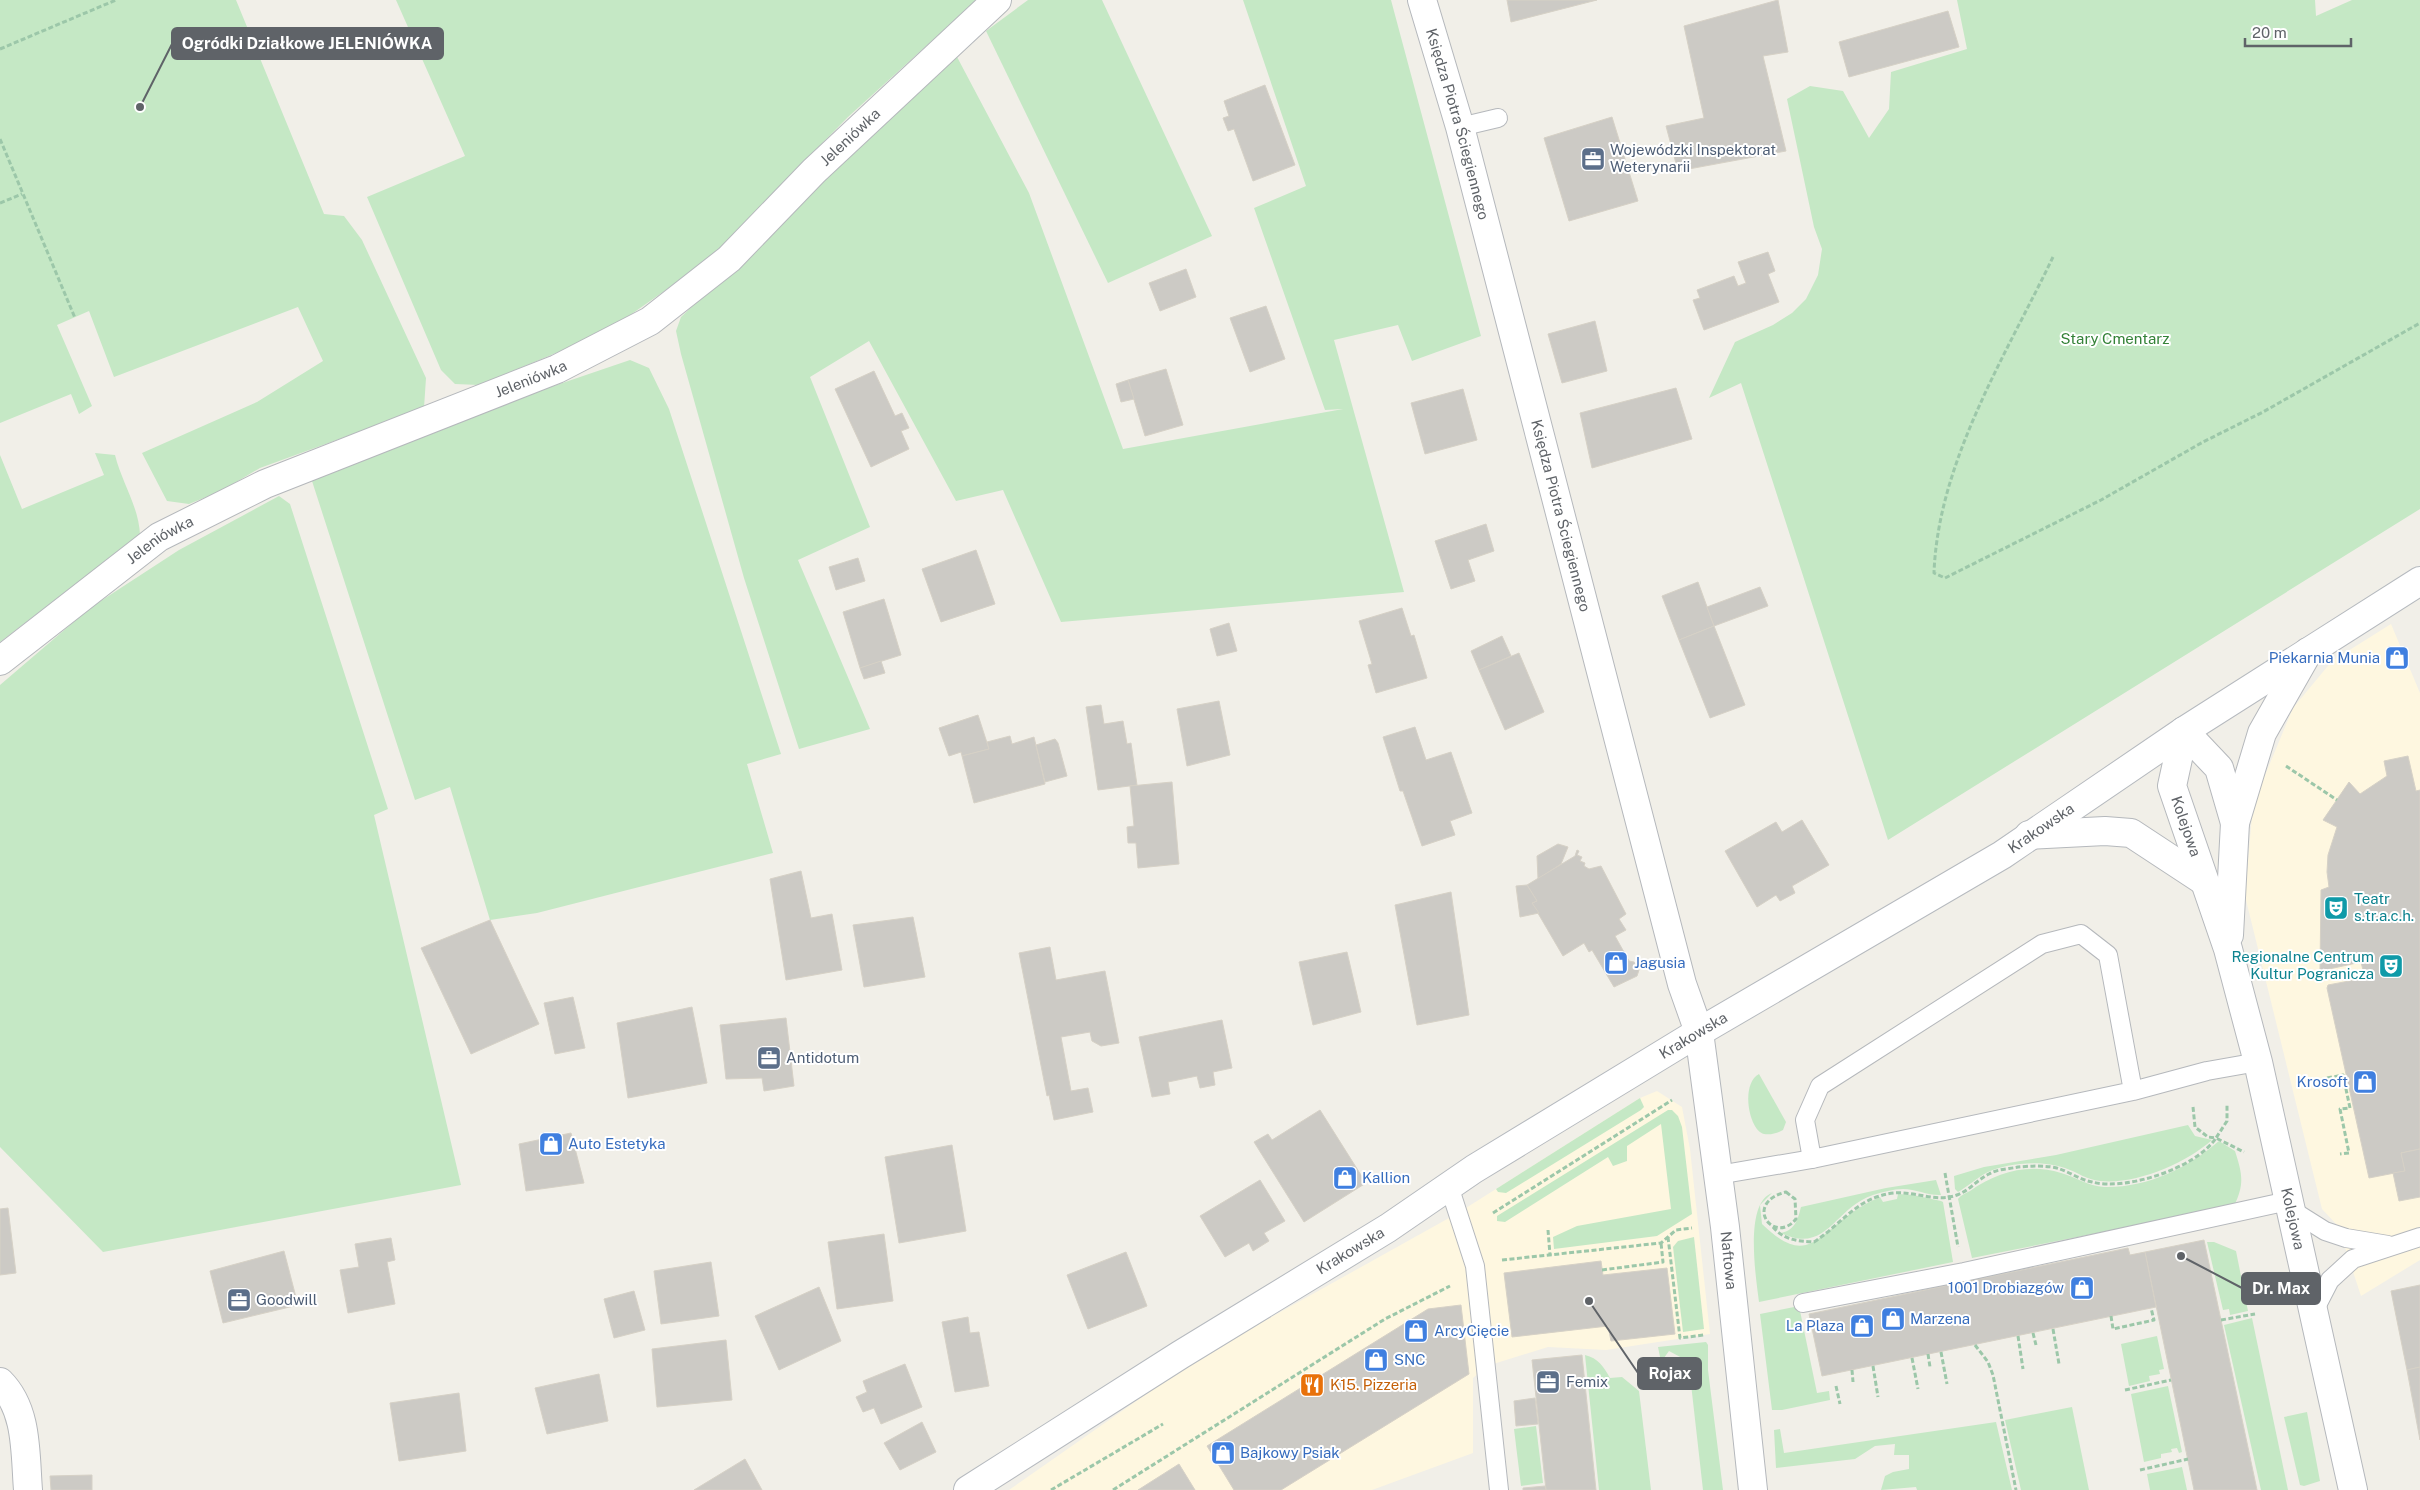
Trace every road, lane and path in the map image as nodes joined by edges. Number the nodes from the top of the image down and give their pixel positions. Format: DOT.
graph roads {
  1 [pos="116,0"];
  2 [pos="997,0"];
  3 [pos="1422,0"];
  4 [pos="0,49"];
  5 [pos="1498,118"];
  6 [pos="1460,127"];
  7 [pos="0,138"];
  8 [pos="22,194"];
  9 [pos="0,202"];
  10 [pos="2053,257"];
  11 [pos="75,318"];
  12 [pos="2420,323"];
  13 [pos="2420,581"];
  14 [pos="2308,652"];
  15 [pos="0,661"];
  16 [pos="2184,731"];
  17 [pos="2286,766"];
  18 [pos="2337,800"];
  19 [pos="2235,823"];
  20 [pos="2028,836"];
  21 [pos="2204,881"];
  22 [pos="2228,949"];
  23 [pos="1699,1032"];
  24 [pos="2258,1062"];
  25 [pos="2327,1078"];
  26 [pos="2133,1091"];
  27 [pos="1672,1100"];
  28 [pos="2227,1105"];
  29 [pos="2193,1107"];
  30 [pos="2216,1138"];
  31 [pos="2246,1152"];
  32 [pos="2340,1154"];
  33 [pos="1812,1159"];
  34 [pos="1945,1174"];
  35 [pos="1718,1175"];
  36 [pos="1449,1186"];
  37 [pos="1948,1197"];
  38 [pos="2289,1205"];
  39 [pos="1493,1213"];
  40 [pos="1698,1227"];
  41 [pos="1773,1227"];
  42 [pos="1548,1230"];
  43 [pos="1668,1237"];
  44 [pos="2420,1237"];
  45 [pos="1661,1243"];
  46 [pos="2391,1246"];
  47 [pos="1959,1251"];
  48 [pos="1550,1255"];
  49 [pos="1602,1270"];
  50 [pos="1476,1274"];
  51 [pos="1803,1302"];
  52 [pos="2151,1308"];
  53 [pos="2313,1313"];
  54 [pos="2254,1314"];
  55 [pos="2111,1316"];
  56 [pos="2221,1320"];
  57 [pos="2053,1329"];
  58 [pos="2033,1333"];
  59 [pos="1710,1334"];
  60 [pos="2018,1336"];
  61 [pos="1975,1345"];
  62 [pos="2036,1345"];
  63 [pos="1941,1352"];
  64 [pos="1928,1354"];
  65 [pos="1912,1358"];
  66 [pos="2059,1364"];
  67 [pos="1873,1366"];
  68 [pos="1930,1366"];
  69 [pos="2023,1369"];
  70 [pos="1852,1370"];
  71 [pos="2171,1380"];
  72 [pos="0,1382"];
  73 [pos="1853,1382"];
  74 [pos="1946,1384"];
  75 [pos="1836,1386"];
  76 [pos="1918,1389"];
  77 [pos="2124,1390"];
  78 [pos="1878,1396"];
  79 [pos="1840,1404"];
  80 [pos="1163,1424"];
  81 [pos="2188,1459"];
  82 [pos="2140,1470"];
  83 [pos="28,1490"];
  84 [pos="968,1490"];
  85 [pos="1051,1490"];
  86 [pos="1113,1490"];
  87 [pos="1499,1490"];
  88 [pos="1752,1490"];
  89 [pos="2016,1490"];
  90 [pos="2354,1490"];
  1 -- 4 [label="path"];
  2 -- 15 [label="street, Jeleniówka"];
  3 -- 6 [label="street, Księdza Piotra Ściegiennego"];
  5 -- 6 [label="lane"];
  6 -- 23 [label="street, Księdza Piotra Ściegiennego"];
  7 -- 8 [label="path"];
  8 -- 9 [label="path"];
  8 -- 11 [label="path"];
  10 -- 12 [label="path"];
  13 -- 14 [label="street, Krakowska"];
  14 -- 16 [label="street, Krakowska"];
  14 -- 19 [label="street, Kolejowa"];
  16 -- 19 [label="street, Kolejowa"];
  16 -- 20 [label="street, Krakowska"];
  16 -- 21 [label="street, Kolejowa"];
  17 -- 18 [label="path"];
  19 -- 22 [label="street, Kolejowa"];
  20 -- 21 [label="street, Kolejowa"];
  20 -- 23 [label="street, Krakowska"];
  21 -- 22 [label="street, Kolejowa"];
  22 -- 24 [label="street, Kolejowa"];
  23 -- 35 [label="street, Naftowa"];
  23 -- 36 [label="street, Krakowska"];
  24 -- 26 [label="lane"];
  24 -- 38 [label="street, Kolejowa"];
  25 -- 32 [label="path"];
  26 -- 33 [label="lane"];
  26 -- 33 [label="lane"];
  27 -- 39 [label="path"];
  28 -- 30 [label="path"];
  29 -- 30 [label="path"];
  30 -- 31 [label="path"];
  30 -- 37 [label="path"];
  33 -- 35 [label="lane"];
  34 -- 37 [label="path"];
  35 -- 88 [label="street, Naftowa"];
  36 -- 50 [label="lane"];
  36 -- 84 [label="street, Krakowska"];
  37 -- 41 [label="path"];
  37 -- 47 [label="path"];
  38 -- 46 [label="lane"];
  38 -- 51 [label="lane"];
  38 -- 53 [label="street, Kolejowa"];
  40 -- 43 [label="path"];
  41 -- 41 [label="path"];
  42 -- 48 [label="path"];
  43 -- 45 [label="path"];
  43 -- 59 [label="path"];
  44 -- 46 [label="lane"];
  45 -- 48 [label="path"];
  45 -- 49 [label="path"];
  46 -- 53 [label="lane"];
  48 -- 50 [label="path"];
  50 -- 86 [label="path"];
  50 -- 87 [label="lane"];
  52 -- 55 [label="path"];
  53 -- 90 [label="street, Kolejowa"];
  54 -- 56 [label="path"];
  57 -- 66 [label="path"];
  58 -- 62 [label="path"];
  60 -- 69 [label="path"];
  61 -- 89 [label="path"];
  63 -- 74 [label="path"];
  64 -- 68 [label="path"];
  65 -- 76 [label="path"];
  67 -- 78 [label="path"];
  70 -- 73 [label="path"];
  71 -- 77 [label="path"];
  72 -- 83 [label="street"];
  75 -- 79 [label="path"];
  80 -- 85 [label="path"];
  81 -- 82 [label="path"];
}
